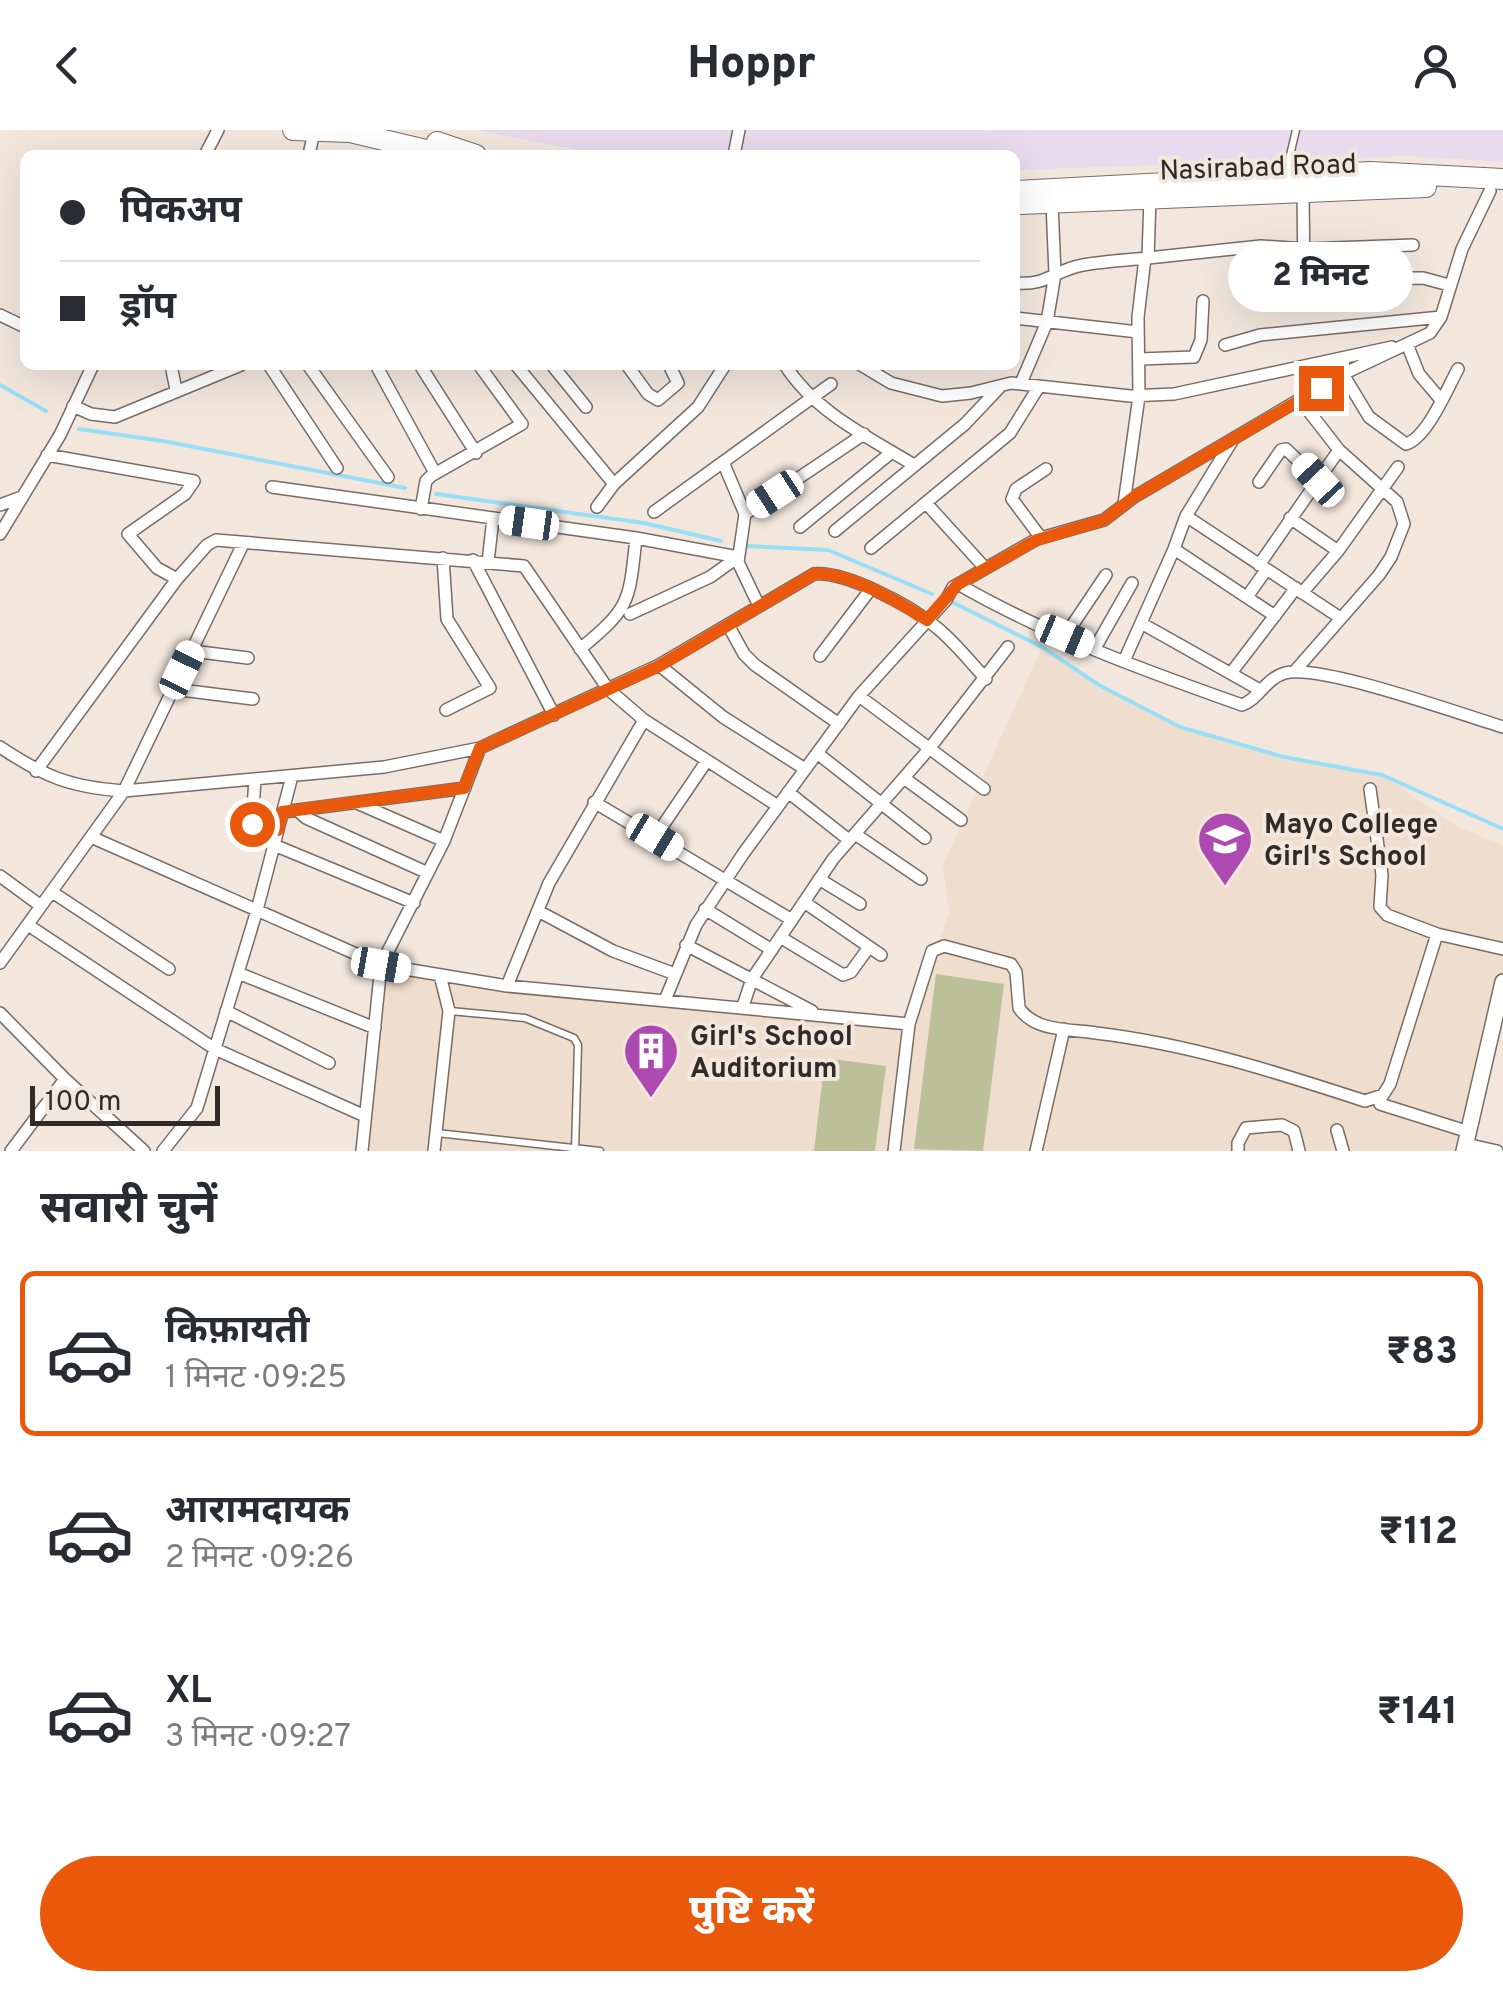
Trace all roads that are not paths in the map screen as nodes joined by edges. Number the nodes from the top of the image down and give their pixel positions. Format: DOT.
graph roads {
  1 [pos="293,130"];
  2 [pos="1296,130"];
  3 [pos="314,131"];
  4 [pos="392,133"];
  5 [pos="434,150"];
  6 [pos="457,150"];
  7 [pos="1291,186"];
  8 [pos="1499,188"];
  9 [pos="1020,190"];
  10 [pos="1150,198"];
  11 [pos="1052,203"];
  12 [pos="1020,204"];
  13 [pos="1413,245"];
  14 [pos="1305,249"];
  15 [pos="1147,258"];
  16 [pos="1055,274"];
  17 [pos="1304,278"];
  18 [pos="1254,279"];
  19 [pos="1020,283"];
  20 [pos="1449,285"];
  21 [pos="1203,301"];
  22 [pos="1440,317"];
  23 [pos="1020,319"];
  24 [pos="1047,322"];
  25 [pos="1138,332"];
  26 [pos="1225,345"];
  27 [pos="1404,345"];
  28 [pos="1140,360"];
  29 [pos="1020,361"];
  30 [pos="1029,364"];
  31 [pos="1458,369"];
  32 [pos="91,370"];
  33 [pos="171,370"];
  34 [pos="205,370"];
  35 [pos="228,370"];
  36 [pos="272,370"];
  37 [pos="312,370"];
  38 [pos="378,370"];
  39 [pos="423,370"];
  40 [pos="487,370"];
  41 [pos="520,370"];
  42 [pos="556,370"];
  43 [pos="630,370"];
  44 [pos="672,370"];
  45 [pos="722,370"];
  46 [pos="789,370"];
  47 [pos="869,370"];
  48 [pos="1343,374"];
  49 [pos="202,380"];
  50 [pos="1021,383"];
  51 [pos="831,384"];
  52 [pos="1002,385"];
  53 [pos="1038,388"];
  54 [pos="176,390"];
  55 [pos="1139,396"];
  56 [pos="811,398"];
  57 [pos="1300,400"];
  58 [pos="1441,400"];
  59 [pos="586,407"];
  60 [pos="72,408"];
  61 [pos="864,434"];
  62 [pos="1234,438"];
  63 [pos="1339,450"];
  64 [pos="892,452"];
  65 [pos="476,453"];
  66 [pos="47,454"];
  67 [pos="723,462"];
  68 [pos="914,465"];
  69 [pos="1398,467"];
  70 [pos="337,468"];
  71 [pos="1046,468"];
  72 [pos="388,477"];
  73 [pos="431,477"];
  74 [pos="1318,480"];
  75 [pos="1259,482"];
  76 [pos="614,484"];
  77 [pos="272,487"];
  78 [pos="1382,487"];
  79 [pos="19,498"];
  80 [pos="926,502"];
  81 [pos="1124,504"];
  82 [pos="0,505"];
  83 [pos="422,505"];
  84 [pos="597,507"];
  85 [pos="654,512"];
  86 [pos="745,514"];
  87 [pos="1186,516"];
  88 [pos="494,518"];
  89 [pos="1290,518"];
  90 [pos="800,528"];
  91 [pos="836,531"];
  92 [pos="0,534"];
  93 [pos="636,538"];
  94 [pos="1041,538"];
  95 [pos="243,544"];
  96 [pos="871,548"];
  97 [pos="1174,548"];
  98 [pos="1338,551"];
  99 [pos="738,554"];
  100 [pos="442,558"];
  101 [pos="473,560"];
  102 [pos="488,562"];
  103 [pos="985,568"];
  104 [pos="1262,568"];
  105 [pos="1106,575"];
  106 [pos="177,579"];
  107 [pos="1132,583"];
  108 [pos="955,586"];
  109 [pos="870,590"];
  110 [pos="1299,591"];
  111 [pos="1247,597"];
  112 [pos="759,606"];
  113 [pos="630,614"];
  114 [pos="1275,616"];
  115 [pos="1340,617"];
  116 [pos="927,620"];
  117 [pos="1140,623"];
  118 [pos="728,625"];
  119 [pos="1065,636"];
  120 [pos="1008,647"];
  121 [pos="580,648"];
  122 [pos="1094,648"];
  123 [pos="192,651"];
  124 [pos="820,656"];
  125 [pos="248,658"];
  126 [pos="1124,661"];
  127 [pos="659,666"];
  128 [pos="1294,672"];
  129 [pos="1231,674"];
  130 [pos="986,679"];
  131 [pos="608,688"];
  132 [pos="173,690"];
  133 [pos="1260,690"];
  134 [pos="859,696"];
  135 [pos="253,698"];
  136 [pos="446,710"];
  137 [pos="554,715"];
  138 [pos="644,720"];
  139 [pos="839,724"];
  140 [pos="1503,727"];
  141 [pos="0,747"];
  142 [pos="480,748"];
  143 [pos="929,750"];
  144 [pos="817,753"];
  145 [pos="706,762"];
  146 [pos="805,768"];
  147 [pos="36,771"];
  148 [pos="292,776"];
  149 [pos="904,778"];
  150 [pos="255,779"];
  151 [pos="464,788"];
  152 [pos="984,789"];
  153 [pos="1370,790"];
  154 [pos="124,791"];
  155 [pos="788,792"];
  156 [pos="594,802"];
  157 [pos="357,803"];
  158 [pos="880,804"];
  159 [pos="778,806"];
  160 [pos="297,810"];
  161 [pos="282,812"];
  162 [pos="961,820"];
  163 [pos="278,830"];
  164 [pos="91,836"];
  165 [pos="655,837"];
  166 [pos="852,837"];
  167 [pos="925,838"];
  168 [pos="444,841"];
  169 [pos="274,845"];
  170 [pos="428,873"];
  171 [pos="0,876"];
  172 [pos="819,879"];
  173 [pos="921,879"];
  174 [pos="726,880"];
  175 [pos="52,892"];
  176 [pos="414,902"];
  177 [pos="804,902"];
  178 [pos="860,904"];
  179 [pos="41,906"];
  180 [pos="256,910"];
  181 [pos="706,910"];
  182 [pos="540,912"];
  183 [pos="792,920"];
  184 [pos="28,925"];
  185 [pos="1437,934"];
  186 [pos="780,937"];
  187 [pos="686,945"];
  188 [pos="870,947"];
  189 [pos="1503,949"];
  190 [pos="772,950"];
  191 [pos="881,956"];
  192 [pos="0,962"];
  193 [pos="381,965"];
  194 [pos="169,969"];
  195 [pos="238,974"];
  196 [pos="675,974"];
  197 [pos="440,975"];
  198 [pos="752,979"];
  199 [pos="1503,982"];
  200 [pos="507,986"];
  201 [pos="664,1000"];
  202 [pos="743,1006"];
  203 [pos="1500,1008"];
  204 [pos="449,1010"];
  205 [pos="226,1011"];
  206 [pos="0,1013"];
  207 [pos="820,1015"];
  208 [pos="909,1024"];
  209 [pos="375,1028"];
  210 [pos="1064,1029"];
  211 [pos="215,1050"];
  212 [pos="329,1063"];
  213 [pos="65,1079"];
  214 [pos="1380,1104"];
  215 [pos="365,1116"];
  216 [pos="1337,1130"];
  217 [pos="437,1134"];
  218 [pos="1466,1142"];
  219 [pos="575,1149"];
  220 [pos="1493,1150"];
  221 [pos="11,1151"];
  222 [pos="144,1151"];
  223 [pos="163,1151"];
  224 [pos="362,1151"];
  225 [pos="434,1151"];
  226 [pos="600,1151"];
  227 [pos="894,1151"];
  228 [pos="1036,1151"];
  229 [pos="1238,1151"];
  230 [pos="1299,1151"];
  231 [pos="1343,1151"];
  1 -- 3 [label="highway"];
  2 -- 7 [label="lane"];
  3 -- 4 [label="highway"];
  4 -- 5 [label="highway"];
  4 -- 6 [label="highway"];
  7 -- 8 [label="highway, Nasirabad Road"];
  7 -- 9 [label="highway, Nasirabad Road"];
  7 -- 10 [label="highway, Nasirabad Road"];
  7 -- 14 [label="street"];
  8 -- 20 [label="street"];
  10 -- 11 [label="highway, Nasirabad Road"];
  10 -- 15 [label="street"];
  11 -- 12 [label="highway, Nasirabad Road"];
  11 -- 16 [label="street"];
  13 -- 14 [label="street"];
  14 -- 15 [label="street"];
  14 -- 17 [label="street"];
  15 -- 16 [label="street"];
  15 -- 25 [label="street"];
  16 -- 19 [label="street"];
  16 -- 24 [label="street"];
  17 -- 18 [label="street"];
  17 -- 20 [label="street"];
  20 -- 22 [label="street"];
  21 -- 28 [label="street"];
  22 -- 26 [label="street"];
  22 -- 27 [label="street"];
  23 -- 24 [label="street"];
  24 -- 25 [label="street"];
  24 -- 30 [label="street"];
  25 -- 28 [label="street"];
  27 -- 48 [label="street"];
  27 -- 55 [label="street"];
  27 -- 58 [label="street"];
  28 -- 55 [label="street"];
  29 -- 30 [label="street"];
  30 -- 50 [label="street"];
  31 -- 58 [label="street"];
  32 -- 60 [label="street"];
  33 -- 54 [label="street"];
  34 -- 49 [label="street"];
  35 -- 49 [label="street"];
  36 -- 70 [label="street"];
  37 -- 72 [label="street"];
  38 -- 73 [label="street"];
  39 -- 65 [label="street"];
  40 -- 65 [label="street"];
  41 -- 76 [label="street"];
  42 -- 59 [label="street"];
  43 -- 44 [label="street"];
  45 -- 76 [label="street"];
  46 -- 56 [label="street"];
  47 -- 52 [label="street"];
  48 -- 57 [label="street"];
  48 -- 58 [label="street"];
  49 -- 54 [label="street"];
  50 -- 52 [label="street"];
  50 -- 53 [label="street"];
  51 -- 56 [label="street"];
  52 -- 68 [label="street"];
  53 -- 55 [label="street"];
  53 -- 80 [label="street"];
  54 -- 60 [label="street"];
  55 -- 81 [label="street"];
  56 -- 61 [label="street"];
  56 -- 67 [label="street"];
  57 -- 62 [label="street"];
  57 -- 63 [label="street"];
  60 -- 66 [label="street"];
  61 -- 64 [label="street"];
  61 -- 86 [label="street"];
  62 -- 81 [label="street"];
  62 -- 87 [label="street"];
  63 -- 74 [label="street"];
  63 -- 78 [label="street"];
  64 -- 68 [label="street"];
  64 -- 90 [label="street"];
  65 -- 73 [label="street"];
  66 -- 79 [label="street"];
  66 -- 106 [label="street"];
  67 -- 85 [label="street"];
  67 -- 86 [label="street"];
  68 -- 91 [label="street"];
  69 -- 78 [label="street"];
  71 -- 94 [label="street"];
  73 -- 83 [label="street"];
  74 -- 75 [label="street"];
  74 -- 89 [label="street"];
  76 -- 84 [label="street"];
  77 -- 83 [label="street"];
  78 -- 98 [label="street"];
  78 -- 115 [label="street"];
  79 -- 82 [label="street"];
  79 -- 92 [label="street"];
  80 -- 96 [label="street"];
  80 -- 103 [label="street"];
  81 -- 94 [label="street"];
  83 -- 88 [label="street"];
  86 -- 99 [label="street"];
  87 -- 97 [label="street"];
  87 -- 104 [label="street"];
  88 -- 93 [label="street"];
  88 -- 102 [label="street"];
  89 -- 98 [label="street"];
  89 -- 104 [label="street"];
  93 -- 99 [label="street"];
  93 -- 121 [label="street"];
  94 -- 103 [label="street"];
  95 -- 100 [label="street"];
  95 -- 106 [label="street"];
  95 -- 123 [label="street"];
  97 -- 111 [label="street"];
  97 -- 117 [label="street"];
  98 -- 110 [label="street"];
  99 -- 112 [label="street"];
  99 -- 113 [label="street"];
  100 -- 101 [label="street"];
  100 -- 136 [label="street"];
  101 -- 102 [label="street"];
  101 -- 137 [label="street"];
  102 -- 121 [label="street"];
  103 -- 108 [label="street"];
  104 -- 110 [label="street"];
  104 -- 111 [label="street"];
  105 -- 119 [label="street"];
  106 -- 147 [label="street"];
  107 -- 122 [label="street"];
  108 -- 116 [label="street"];
  108 -- 119 [label="street"];
  109 -- 112 [label="street"];
  109 -- 116 [label="street"];
  109 -- 124 [label="street"];
  110 -- 114 [label="street"];
  110 -- 115 [label="street"];
  111 -- 114 [label="street"];
  112 -- 118 [label="street"];
  114 -- 129 [label="street"];
  115 -- 128 [label="street"];
  116 -- 130 [label="street"];
  116 -- 134 [label="street"];
  117 -- 126 [label="street"];
  117 -- 129 [label="street"];
  118 -- 127 [label="street"];
  118 -- 139 [label="street"];
  119 -- 122 [label="street"];
  120 -- 130 [label="street"];
  121 -- 131 [label="street"];
  122 -- 126 [label="street"];
  123 -- 125 [label="street"];
  123 -- 132 [label="street"];
  126 -- 133 [label="street"];
  127 -- 131 [label="street"];
  127 -- 146 [label="street"];
  128 -- 133 [label="street"];
  128 -- 140 [label="street"];
  129 -- 133 [label="street"];
  130 -- 143 [label="street"];
  131 -- 137 [label="street"];
  131 -- 138 [label="street"];
  132 -- 135 [label="street"];
  132 -- 154 [label="street"];
  134 -- 139 [label="street"];
  134 -- 143 [label="street"];
  137 -- 142 [label="street"];
  138 -- 145 [label="street"];
  138 -- 156 [label="street"];
  139 -- 144 [label="street"];
  141 -- 147 [label="street"];
  142 -- 148 [label="street"];
  142 -- 151 [label="street"];
  143 -- 149 [label="street"];
  143 -- 152 [label="street"];
  144 -- 146 [label="street"];
  144 -- 158 [label="street"];
  145 -- 159 [label="street"];
  145 -- 165 [label="street"];
  146 -- 155 [label="street"];
  147 -- 154 [label="street"];
  148 -- 150 [label="street"];
  148 -- 161 [label="street"];
  149 -- 158 [label="street"];
  149 -- 162 [label="street"];
  150 -- 154 [label="street"];
  150 -- 163 [label="street"];
  151 -- 157 [label="street"];
  151 -- 168 [label="street"];
  153 -- 185 [label="street"];
  154 -- 164 [label="street"];
  155 -- 159 [label="street"];
  155 -- 166 [label="street"];
  156 -- 165 [label="street"];
  156 -- 182 [label="street"];
  157 -- 160 [label="street"];
  157 -- 168 [label="street"];
  158 -- 166 [label="street"];
  158 -- 167 [label="street"];
  159 -- 174 [label="street"];
  160 -- 161 [label="street"];
  160 -- 170 [label="street"];
  161 -- 163 [label="street"];
  163 -- 169 [label="street"];
  164 -- 175 [label="street"];
  164 -- 180 [label="street"];
  165 -- 174 [label="street"];
  166 -- 172 [label="street"];
  166 -- 173 [label="street"];
  168 -- 170 [label="street"];
  169 -- 176 [label="street"];
  169 -- 180 [label="street"];
  170 -- 176 [label="street"];
  171 -- 179 [label="street"];
  172 -- 177 [label="street"];
  172 -- 178 [label="street"];
  174 -- 181 [label="street"];
  174 -- 183 [label="street"];
  175 -- 179 [label="street"];
  175 -- 194 [label="street"];
  176 -- 193 [label="street"];
  177 -- 183 [label="street"];
  177 -- 188 [label="street"];
  179 -- 184 [label="street"];
  180 -- 193 [label="street"];
  180 -- 195 [label="street"];
  181 -- 187 [label="street"];
  181 -- 190 [label="street"];
  182 -- 196 [label="street"];
  182 -- 200 [label="street"];
  183 -- 186 [label="street"];
  184 -- 192 [label="street"];
  184 -- 211 [label="street"];
  185 -- 189 [label="street"];
  185 -- 210 [label="street"];
  186 -- 188 [label="street"];
  186 -- 190 [label="street"];
  187 -- 196 [label="street"];
  187 -- 198 [label="street"];
  188 -- 191 [label="street"];
  190 -- 198 [label="street"];
  193 -- 197 [label="street"];
  193 -- 209 [label="street"];
  195 -- 205 [label="street"];
  195 -- 209 [label="street"];
  196 -- 201 [label="street"];
  197 -- 200 [label="street"];
  197 -- 204 [label="street"];
  198 -- 202 [label="street"];
  198 -- 207 [label="street"];
  199 -- 203 [label="street"];
  200 -- 201 [label="street"];
  201 -- 202 [label="street"];
  202 -- 207 [label="street"];
  203 -- 218 [label="street"];
  204 -- 217 [label="street"];
  204 -- 219 [label="lane"];
  205 -- 211 [label="street"];
  205 -- 212 [label="street"];
  206 -- 213 [label="street"];
  207 -- 208 [label="street"];
  208 -- 210 [label="street"];
  208 -- 227 [label="street"];
  209 -- 215 [label="street"];
  210 -- 228 [label="street"];
  211 -- 215 [label="street"];
  211 -- 223 [label="street"];
  213 -- 221 [label="street"];
  213 -- 222 [label="street"];
  214 -- 218 [label="street"];
  215 -- 224 [label="street"];
  216 -- 231 [label="street"];
  217 -- 219 [label="lane"];
  217 -- 225 [label="street"];
  218 -- 220 [label="street"];
  219 -- 226 [label="lane"];
  229 -- 230 [label="street"];
}
